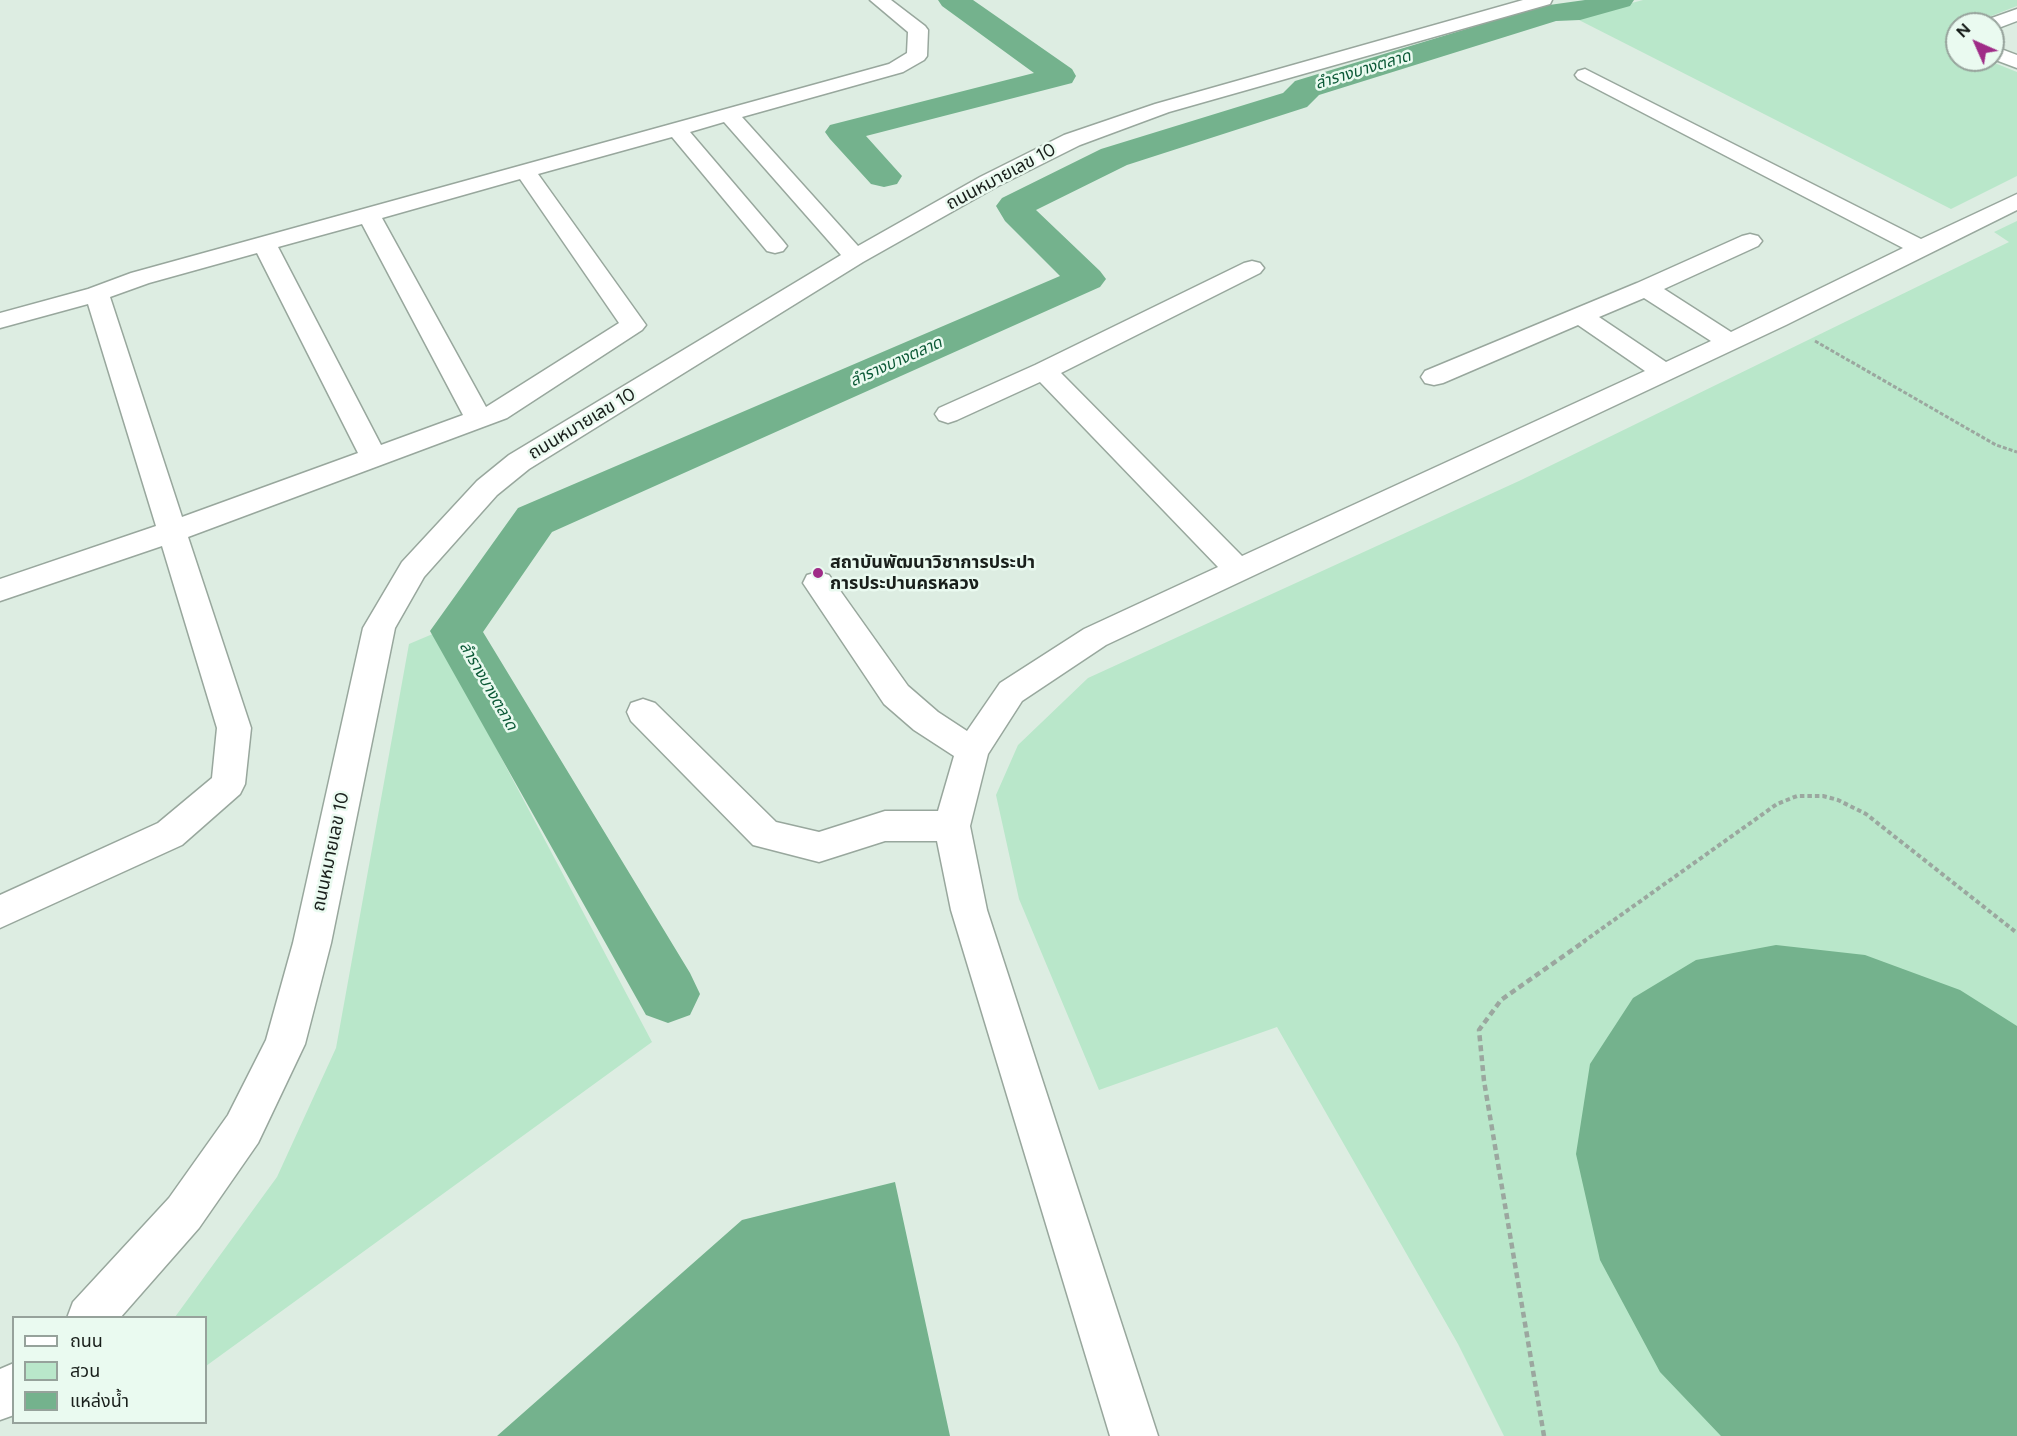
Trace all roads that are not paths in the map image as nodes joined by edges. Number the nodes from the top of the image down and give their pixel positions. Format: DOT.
graph roads {
  1 [pos="879,0"];
  2 [pos="1543,0"];
  3 [pos="1585,75"];
  4 [pos="728,114"];
  5 [pos="677,129"];
  6 [pos="525,171"];
  7 [pos="750,176"];
  8 [pos="2017,201"];
  9 [pos="369,214"];
  10 [pos="1750,241"];
  11 [pos="264,243"];
  12 [pos="775,246"];
  13 [pos="1920,248"];
  14 [pos="855,257"];
  15 [pos="1252,268"];
  16 [pos="1646,288"];
  17 [pos="97,294"];
  18 [pos="1581,316"];
  19 [pos="0,320"];
  20 [pos="1730,342"];
  21 [pos="1044,371"];
  22 [pos="1663,372"];
  23 [pos="1434,377"];
  24 [pos="948,414"];
  25 [pos="479,419"];
  26 [pos="374,458"];
  27 [pos="174,531"];
  28 [pos="1237,569"];
  29 [pos="818,583"];
  30 [pos="0,590"];
  31 [pos="643,712"];
  32 [pos="972,751"];
  33 [pos="952,826"];
  34 [pos="0,912"];
  35 [pos="91,1316"];
  36 [pos="12,1388"];
  37 [pos="0,1397"];
  38 [pos="1134,1436"];
  1 -- 4 [label="street"];
  2 -- 14 [label="street, ถนนหมายเลข 10"];
  3 -- 13 [label="street"];
  4 -- 5 [label="street"];
  4 -- 7 [label="street"];
  5 -- 6 [label="street"];
  5 -- 7 [label="street"];
  6 -- 9 [label="street"];
  6 -- 25 [label="street"];
  7 -- 12 [label="street"];
  7 -- 14 [label="street"];
  8 -- 13 [label="street"];
  9 -- 11 [label="street"];
  9 -- 25 [label="street"];
  10 -- 16 [label="street"];
  11 -- 17 [label="street"];
  11 -- 26 [label="street"];
  13 -- 20 [label="street"];
  14 -- 35 [label="street, ถนนหมายเลข 10"];
  15 -- 21 [label="street"];
  16 -- 18 [label="street"];
  16 -- 20 [label="street"];
  17 -- 19 [label="street"];
  17 -- 27 [label="street"];
  18 -- 22 [label="street"];
  18 -- 23 [label="street"];
  20 -- 22 [label="street"];
  21 -- 24 [label="street"];
  21 -- 28 [label="street"];
  22 -- 28 [label="street"];
  25 -- 26 [label="street"];
  26 -- 27 [label="street"];
  27 -- 30 [label="street"];
  27 -- 34 [label="street"];
  28 -- 32 [label="street"];
  29 -- 32 [label="street"];
  31 -- 33 [label="street"];
  32 -- 33 [label="street"];
  33 -- 38 [label="street"];
  36 -- 37 [label="street"];
}
